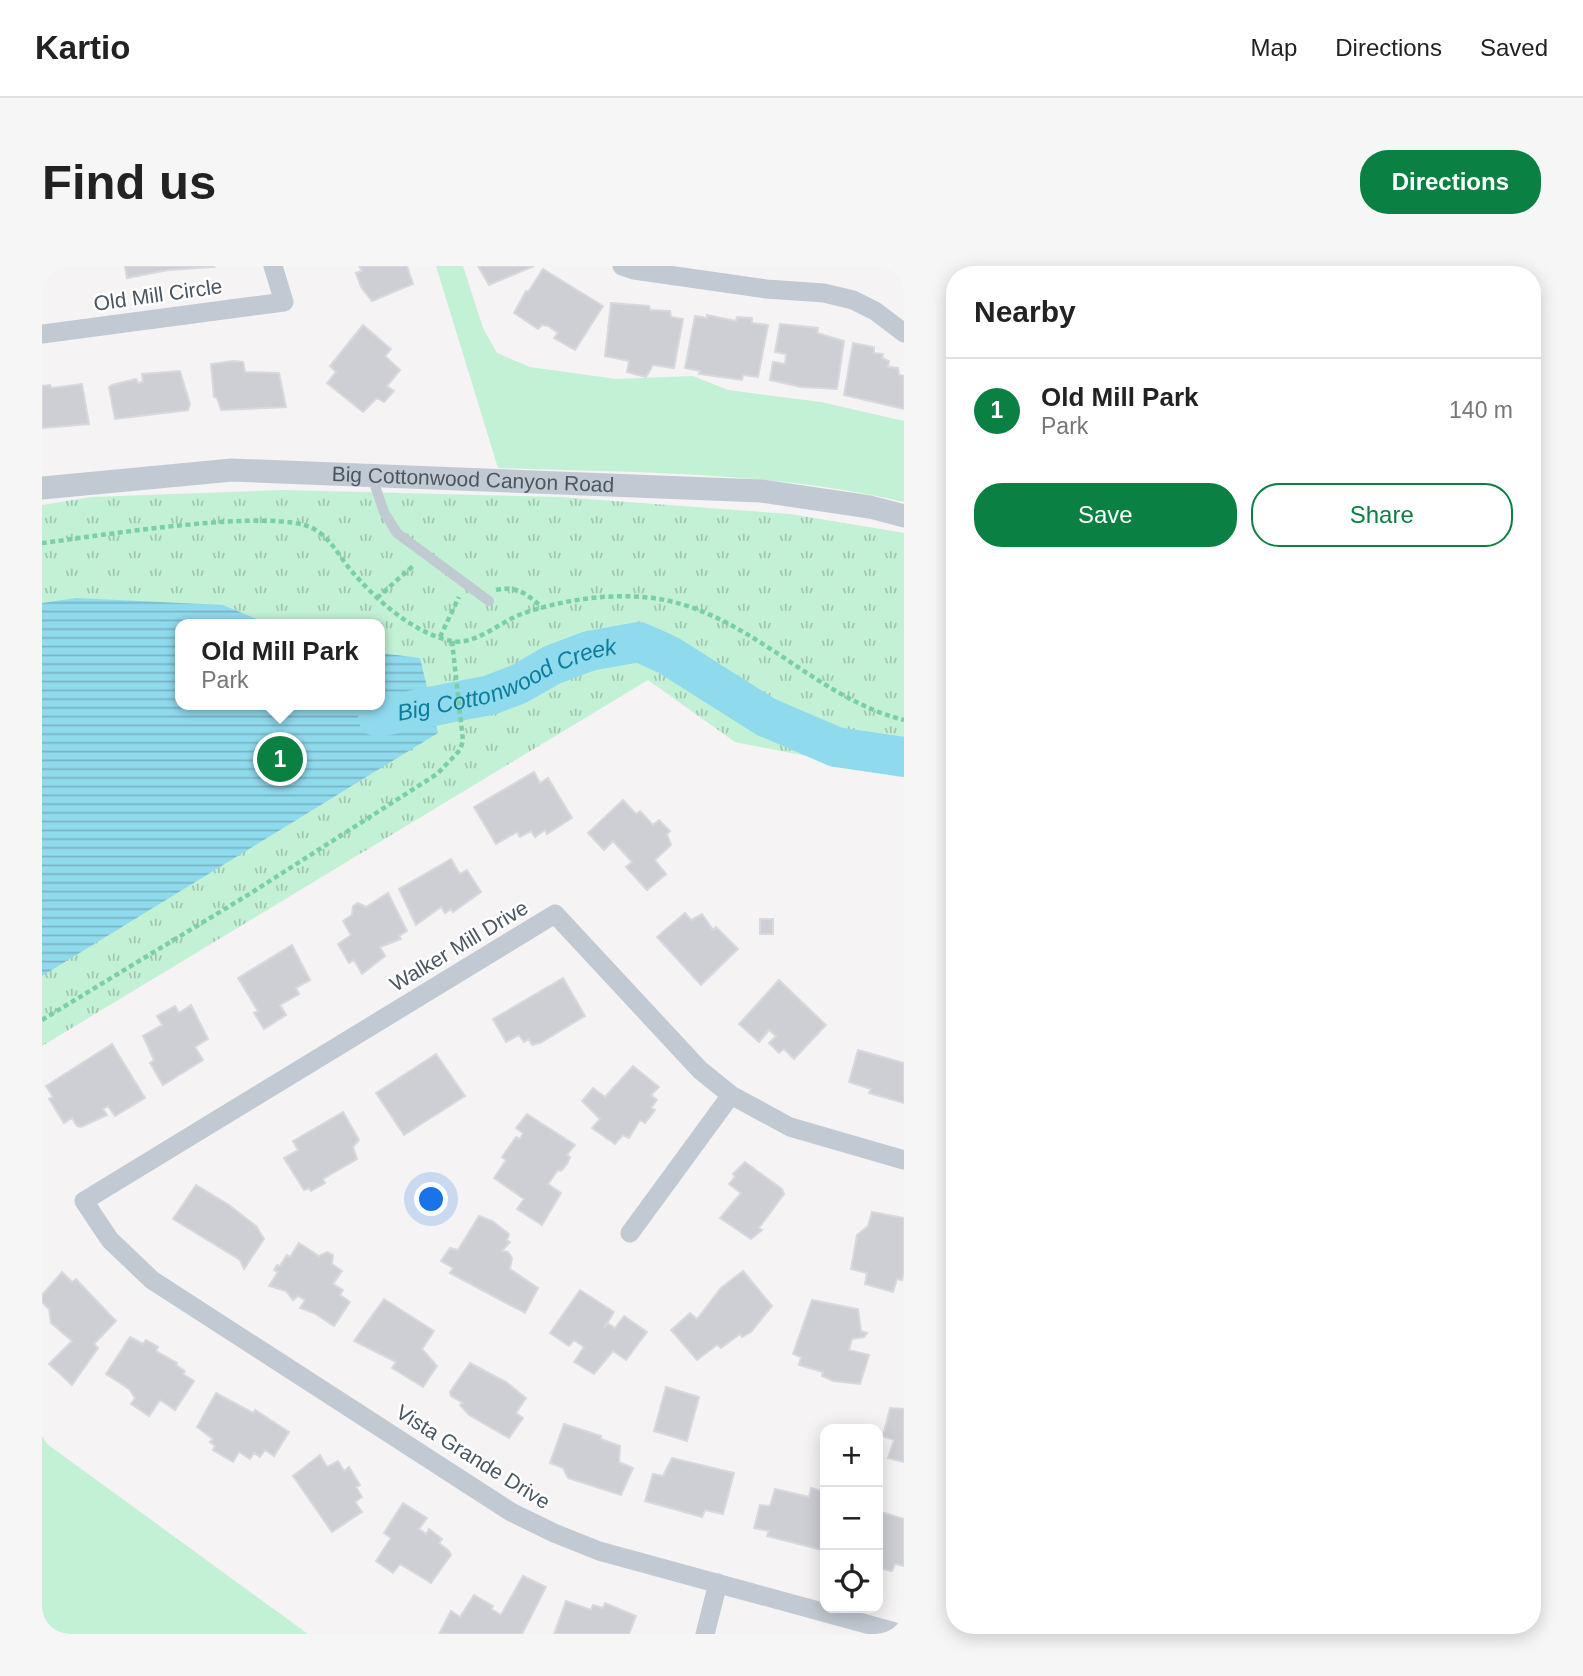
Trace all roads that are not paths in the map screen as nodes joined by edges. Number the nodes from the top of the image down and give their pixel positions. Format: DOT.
graph roads {
  1 [pos="273,266"];
  2 [pos="622,266"];
  3 [pos="742,276"];
  4 [pos="904,333"];
  5 [pos="42,334"];
  6 [pos="372,476"];
  7 [pos="42,488"];
  8 [pos="904,516"];
  9 [pos="489,601"];
  10 [pos="731,1095"];
  11 [pos="904,1160"];
  12 [pos="84,1200"];
  13 [pos="630,1233"];
  14 [pos="718,1583"];
  15 [pos="705,1634"];
  16 [pos="903,1634"];
  1 -- 5 [label="street, Old Mill Circle"];
  2 -- 3 [label="street"];
  3 -- 4 [label="street"];
  6 -- 7 [label="street, Big Cottonwood Canyon Road"];
  6 -- 8 [label="street, Big Cottonwood Canyon Road"];
  6 -- 9 [label="lane"];
  10 -- 11 [label="street, Walker Mill Drive"];
  10 -- 12 [label="street, Walker Mill Drive"];
  10 -- 13 [label="street"];
  12 -- 14 [label="street, Vista Grande Drive"];
  14 -- 15 [label="street"];
  14 -- 16 [label="street, Vista Grande Drive"];
}
